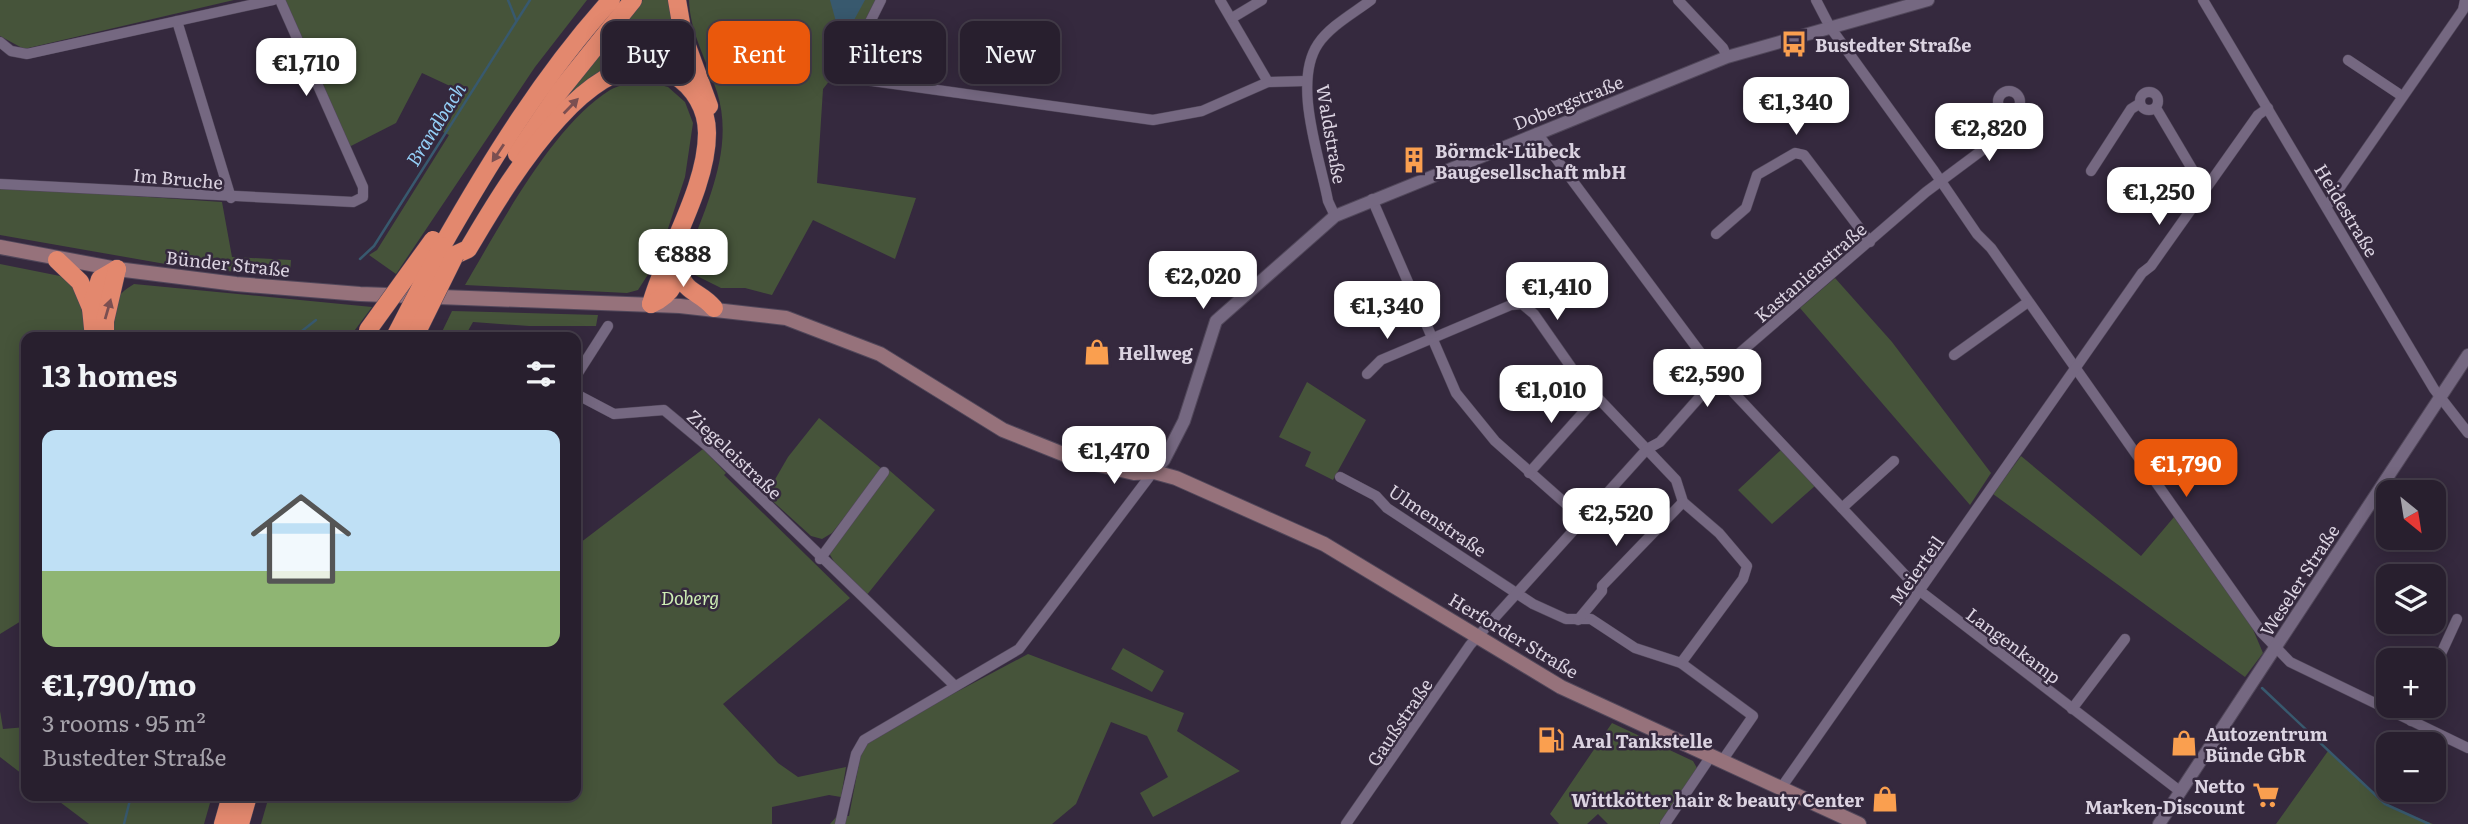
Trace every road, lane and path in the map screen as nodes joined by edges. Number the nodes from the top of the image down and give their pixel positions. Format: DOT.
graph roads {
  1 [pos="273,0"];
  2 [pos="280,0"];
  3 [pos="611,0"];
  4 [pos="633,0"];
  5 [pos="677,0"];
  6 [pos="881,0"];
  7 [pos="1220,0"];
  8 [pos="1262,0"];
  9 [pos="1371,0"];
  10 [pos="1678,0"];
  11 [pos="1816,0"];
  12 [pos="1928,0"];
  13 [pos="2203,0"];
  14 [pos="2465,0"];
  15 [pos="1232,18"];
  16 [pos="177,21"];
  17 [pos="1830,27"];
  18 [pos="0,42"];
  19 [pos="1727,57"];
  20 [pos="2348,60"];
  21 [pos="1268,82"];
  22 [pos="1305,82"];
  23 [pos="2403,96"];
  24 [pos="2139,104"];
  25 [pos="2156,108"];
  26 [pos="2268,108"];
  27 [pos="2006,113"];
  28 [pos="1537,133"];
  29 [pos="2091,171"];
  30 [pos="1939,182"];
  31 [pos="0,184"];
  32 [pos="2207,185"];
  33 [pos="231,198"];
  34 [pos="1372,199"];
  35 [pos="2326,206"];
  36 [pos="1335,216"];
  37 [pos="1716,234"];
  38 [pos="1870,242"];
  39 [pos="0,247"];
  40 [pos="444,247"];
  41 [pos="57,260"];
  42 [pos="117,269"];
  43 [pos="678,271"];
  44 [pos="454,297"];
  45 [pos="2028,302"];
  46 [pos="651,304"];
  47 [pos="91,308"];
  48 [pos="714,308"];
  49 [pos="608,326"];
  50 [pos="93,332"];
  51 [pos="104,332"];
  52 [pos="367,332"];
  53 [pos="403,332"];
  54 [pos="1431,338"];
  55 [pos="1954,355"];
  56 [pos="2468,355"];
  57 [pos="581,368"];
  58 [pos="2075,370"];
  59 [pos="1367,374"];
  60 [pos="1717,375"];
  61 [pos="581,397"];
  62 [pos="1597,397"];
  63 [pos="2440,398"];
  64 [pos="2468,433"];
  65 [pos="1647,449"];
  66 [pos="1894,461"];
  67 [pos="884,472"];
  68 [pos="1153,472"];
  69 [pos="1529,473"];
  70 [pos="1340,477"];
  71 [pos="1683,502"];
  72 [pos="1842,508"];
  73 [pos="1583,519"];
  74 [pos="820,559"];
  75 [pos="1920,591"];
  76 [pos="1518,592"];
  77 [pos="2457,618"];
  78 [pos="1578,620"];
  79 [pos="1478,637"];
  80 [pos="2125,639"];
  81 [pos="2275,647"];
  82 [pos="2443,648"];
  83 [pos="1681,663"];
  84 [pos="954,685"];
  85 [pos="2072,709"];
  86 [pos="2411,718"];
  87 [pos="2410,721"];
  88 [pos="2468,748"];
  89 [pos="1716,758"];
  90 [pos="1780,788"];
  91 [pos="2181,792"];
  92 [pos="230,801"];
  93 [pos="247,801"];
  94 [pos="223,824"];
  95 [pos="240,824"];
  96 [pos="840,824"];
  97 [pos="1346,824"];
  98 [pos="1665,824"];
  99 [pos="1859,824"];
  100 [pos="2160,824"];
  1 -- 16 [label="street"];
  2 -- 33 [label="street, Im Bruche"];
  3 -- 40 [label="highway, one-way"];
  4 -- 40 [label="highway"];
  5 -- 43 [label="highway"];
  6 -- 21 [label="street"];
  7 -- 15 [label="street"];
  8 -- 15 [label="street"];
  9 -- 22 [label="street, Waldstraße"];
  10 -- 19 [label="street"];
  11 -- 17 [label="street"];
  12 -- 17 [label="street, Dobergstraße"];
  13 -- 26 [label="street, Heidestraße"];
  14 -- 23 [label="street"];
  15 -- 21 [label="street"];
  16 -- 18 [label="street"];
  16 -- 33 [label="street"];
  17 -- 19 [label="street, Dobergstraße"];
  17 -- 30 [label="street"];
  19 -- 28 [label="street, Dobergstraße"];
  20 -- 23 [label="street"];
  21 -- 22 [label="street"];
  22 -- 36 [label="street, Waldstraße"];
  23 -- 35 [label="street"];
  24 -- 25 [label="street"];
  24 -- 25 [label="street"];
  24 -- 29 [label="street"];
  25 -- 32 [label="street"];
  26 -- 32 [label="street, Meierteil"];
  26 -- 35 [label="street, Heidestraße"];
  27 -- 30 [label="street, Kastanienstraße"];
  28 -- 34 [label="street, Dobergstraße"];
  28 -- 60 [label="street, Langenkamp"];
  30 -- 38 [label="street, Kastanienstraße"];
  30 -- 45 [label="street"];
  31 -- 33 [label="street, Im Bruche"];
  32 -- 58 [label="street, Meierteil"];
  34 -- 36 [label="street, Dobergstraße"];
  34 -- 54 [label="street"];
  35 -- 63 [label="street, Heidestraße"];
  36 -- 68 [label="street, Dobergstraße"];
  37 -- 38 [label="street"];
  38 -- 60 [label="street, Kastanienstraße"];
  39 -- 41 [label="main road, Bünder Straße"];
  40 -- 46 [label="highway, one-way"];
  40 -- 52 [label="highway, bridge"];
  40 -- 53 [label="highway, bridge"];
  41 -- 42 [label="main road, Bünder Straße"];
  41 -- 47 [label="highway"];
  42 -- 44 [label="main road, Bünder Straße"];
  42 -- 47 [label="highway"];
  51 -- 42 [label="highway, one-way"];
  43 -- 46 [label="highway"];
  43 -- 48 [label="highway"];
  44 -- 46 [label="main road, Herforder Straße"];
  45 -- 55 [label="street"];
  45 -- 58 [label="street"];
  46 -- 48 [label="main road, Herforder Straße"];
  47 -- 50 [label="highway"];
  48 -- 68 [label="main road, Herforder Straße"];
  49 -- 57 [label="street"];
  54 -- 59 [label="street"];
  54 -- 62 [label="street"];
  54 -- 69 [label="street"];
  56 -- 63 [label="street, Weseler Straße"];
  58 -- 75 [label="street, Meierteil"];
  58 -- 81 [label="street"];
  60 -- 65 [label="street, Kastanienstraße"];
  60 -- 72 [label="street, Langenkamp"];
  61 -- 74 [label="street, Ziegeleistraße"];
  62 -- 65 [label="street"];
  62 -- 69 [label="street"];
  63 -- 64 [label="street, Heidestraße"];
  63 -- 81 [label="street, Weseler Straße"];
  65 -- 71 [label="street"];
  65 -- 73 [label="street, Kastanienstraße"];
  66 -- 72 [label="street"];
  67 -- 74 [label="street"];
  68 -- 79 [label="main road, Herforder Straße"];
  68 -- 84 [label="street"];
  69 -- 73 [label="street"];
  70 -- 76 [label="street, Ulmenstraße"];
  71 -- 78 [label="street"];
  71 -- 83 [label="street"];
  72 -- 75 [label="street, Langenkamp"];
  73 -- 76 [label="street, Kastanienstraße"];
  74 -- 84 [label="street, Ziegeleistraße"];
  75 -- 85 [label="street, Langenkamp"];
  75 -- 90 [label="street, Meierteil"];
  76 -- 78 [label="street, Ulmenstraße"];
  76 -- 79 [label="street, Kastanienstraße"];
  77 -- 82 [label="street"];
  78 -- 83 [label="street, Ulmenstraße"];
  79 -- 89 [label="main road, Herforder Straße"];
  79 -- 97 [label="street, Gaußstraße"];
  80 -- 85 [label="street"];
  81 -- 87 [label="street"];
  81 -- 91 [label="street, Weseler Straße"];
  83 -- 89 [label="street, Ulmenstraße"];
  84 -- 96 [label="street"];
  85 -- 91 [label="street, Langenkamp"];
  86 -- 87 [label="street"];
  87 -- 88 [label="street"];
  89 -- 90 [label="main road, Herforder Straße"];
  89 -- 98 [label="street"];
  90 -- 99 [label="main road, Herforder Straße"];
  91 -- 100 [label="street, Weseler Straße"];
  92 -- 94 [label="highway"];
  93 -- 95 [label="highway"];
}
